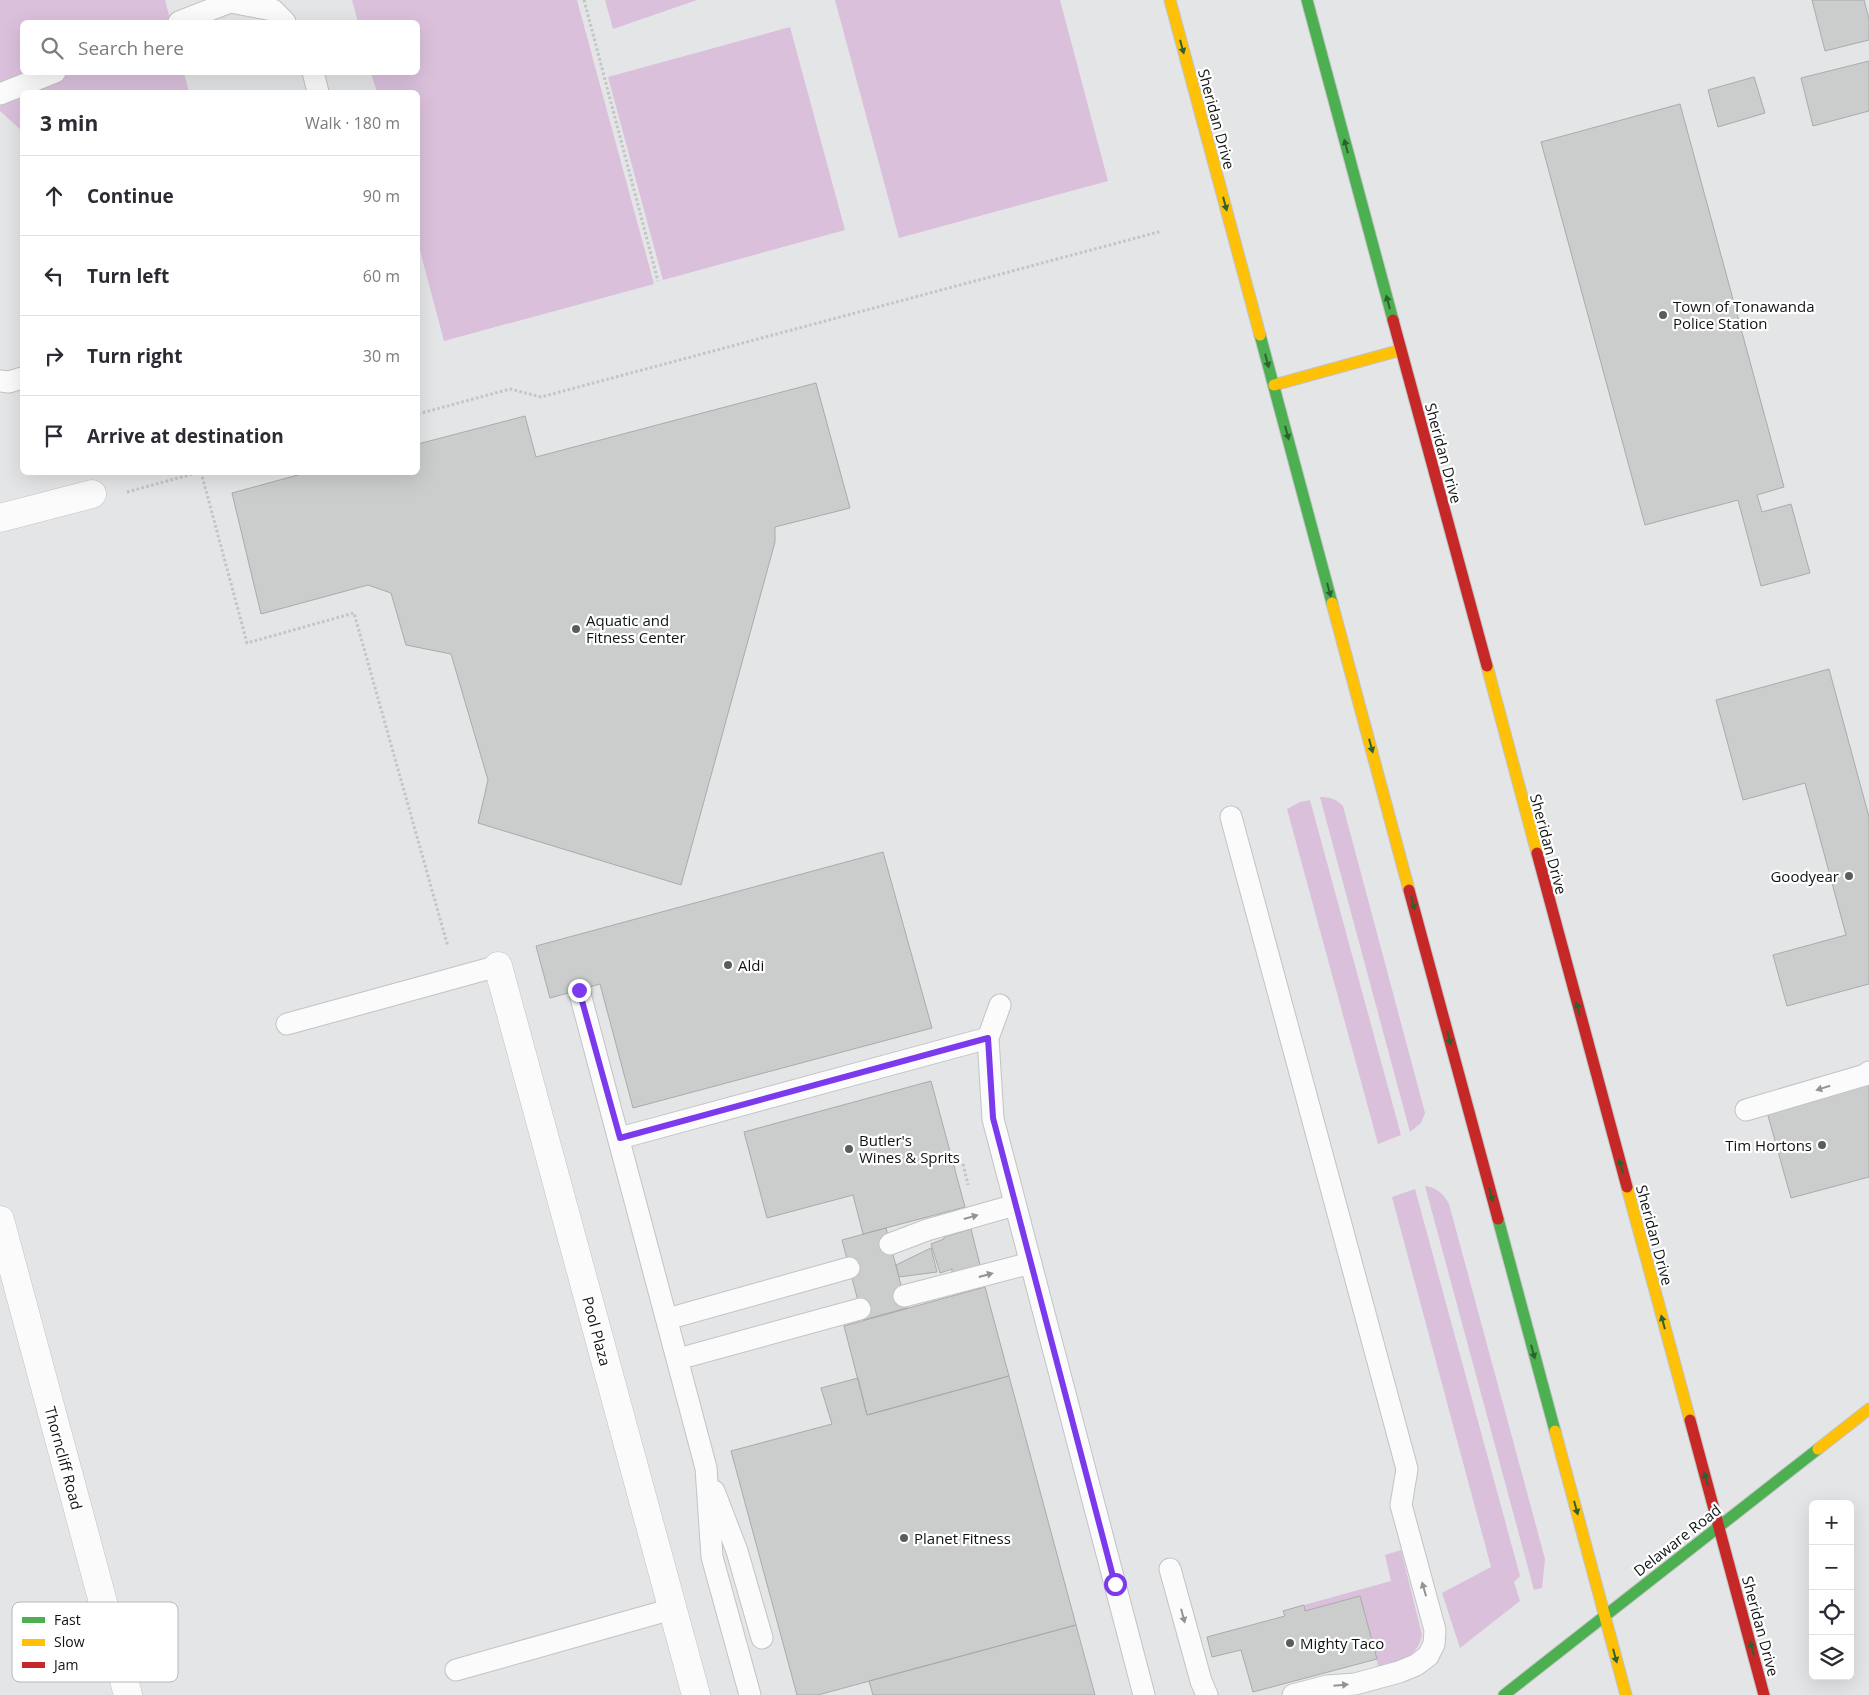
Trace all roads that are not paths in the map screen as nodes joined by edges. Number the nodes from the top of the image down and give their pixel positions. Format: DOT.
graph roads {
  1 [pos="1170,0"];
  2 [pos="1306,0"];
  3 [pos="184,20"];
  4 [pos="283,20"];
  5 [pos="48,75"];
  6 [pos="314,75"];
  7 [pos="318,90"];
  8 [pos="0,94"];
  9 [pos="1401,350"];
  10 [pos="20,379"];
  11 [pos="0,381"];
  12 [pos="1274,386"];
  13 [pos="92,494"];
  14 [pos="0,518"];
  15 [pos="1231,817"];
  16 [pos="498,966"];
  17 [pos="579,990"];
  18 [pos="1000,1005"];
  19 [pos="287,1024"];
  20 [pos="988,1038"];
  21 [pos="1869,1072"];
  22 [pos="1746,1110"];
  23 [pos="620,1138"];
  24 [pos="1015,1205"];
  25 [pos="0,1220"];
  26 [pos="892,1250"];
  27 [pos="848,1262"];
  28 [pos="1031,1263"];
  29 [pos="902,1291"];
  30 [pos="858,1303"];
  31 [pos="665,1313"];
  32 [pos="676,1353"];
  33 [pos="1869,1409"];
  34 [pos="706,1468"];
  35 [pos="1719,1526"];
  36 [pos="1170,1569"];
  37 [pos="103,1602"];
  38 [pos="672,1609"];
  39 [pos="1605,1616"];
  40 [pos="762,1638"];
  41 [pos="456,1670"];
  42 [pos="124,1682"];
  43 [pos="128,1695"];
  44 [pos="696,1695"];
  45 [pos="750,1695"];
  46 [pos="1144,1695"];
  47 [pos="1206,1695"];
  48 [pos="1293,1695"];
  49 [pos="1504,1695"];
  50 [pos="1626,1695"];
  51 [pos="1764,1695"];
  1 -- 12 [label="main road, Sheridan Drive, one-way"];
  9 -- 2 [label="main road, Sheridan Drive, one-way"];
  3 -- 4 [label="lane"];
  5 -- 8 [label="lane"];
  6 -- 7 [label="lane"];
  9 -- 12 [label="main road"];
  35 -- 9 [label="main road, Sheridan Drive, one-way"];
  10 -- 11 [label="lane"];
  12 -- 39 [label="main road, Sheridan Drive, one-way"];
  13 -- 14 [label="street"];
  48 -- 15 [label="lane, one-way"];
  16 -- 19 [label="lane"];
  16 -- 38 [label="street, Pool Plaza"];
  17 -- 23 [label="lane"];
  18 -- 20 [label="lane"];
  20 -- 23 [label="lane"];
  20 -- 24 [label="lane"];
  21 -- 22 [label="lane, one-way"];
  23 -- 31 [label="lane"];
  26 -- 24 [label="lane, one-way"];
  24 -- 28 [label="lane"];
  25 -- 37 [label="street, Thorncliff Road"];
  27 -- 31 [label="lane"];
  29 -- 28 [label="lane, one-way"];
  28 -- 46 [label="lane"];
  30 -- 32 [label="lane"];
  31 -- 32 [label="lane"];
  32 -- 34 [label="lane"];
  33 -- 35 [label="main road, Delaware Road"];
  34 -- 40 [label="lane"];
  34 -- 45 [label="lane"];
  35 -- 39 [label="main road, Delaware Road"];
  51 -- 35 [label="main road, Sheridan Drive, one-way"];
  36 -- 47 [label="lane, one-way"];
  38 -- 41 [label="lane"];
  38 -- 44 [label="street, Pool Plaza"];
  39 -- 49 [label="main road, Delaware Road"];
  39 -- 50 [label="main road, Sheridan Drive, one-way"];
  42 -- 43 [label="street, Thorncliff Road"];
}
